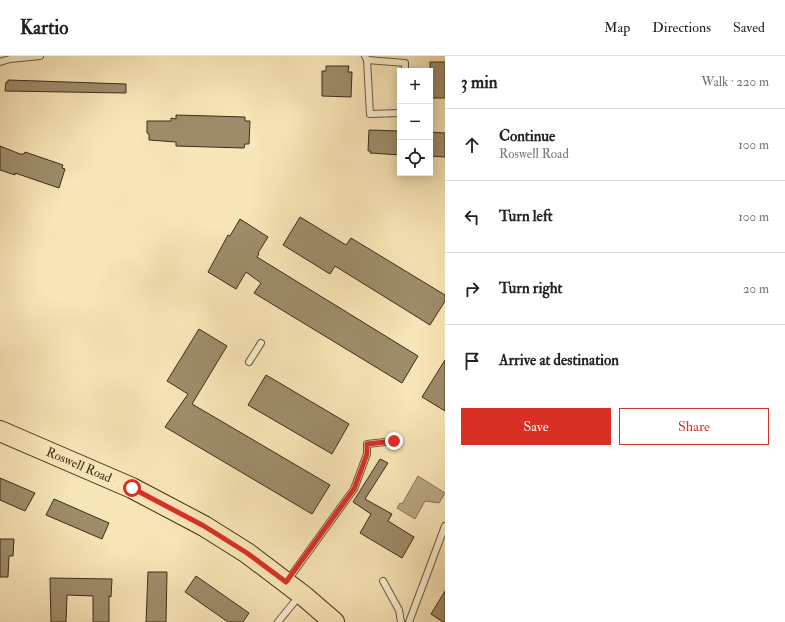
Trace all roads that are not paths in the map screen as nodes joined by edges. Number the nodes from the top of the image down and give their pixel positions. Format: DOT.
graph roads {
  1 [pos="40,56"];
  2 [pos="366,58"];
  3 [pos="0,62"];
  4 [pos="405,68"];
  5 [pos="397,113"];
  6 [pos="261,343"];
  7 [pos="249,362"];
  8 [pos="0,431"];
  9 [pos="394,441"];
  10 [pos="445,526"];
  11 [pos="383,581"];
  12 [pos="293,588"];
  13 [pos="278,622"];
  14 [pos="334,622"];
  15 [pos="401,622"];
  16 [pos="409,622"];
  1 -- 3 [label="lane"];
  2 -- 4 [label="lane"];
  2 -- 5 [label="lane"];
  6 -- 7 [label="lane"];
  8 -- 12 [label="main road, Roswell Road"];
  9 -- 12 [label="lane"];
  10 -- 16 [label="lane"];
  11 -- 15 [label="lane"];
  12 -- 13 [label="lane"];
  12 -- 14 [label="main road, Roswell Road"];
}
